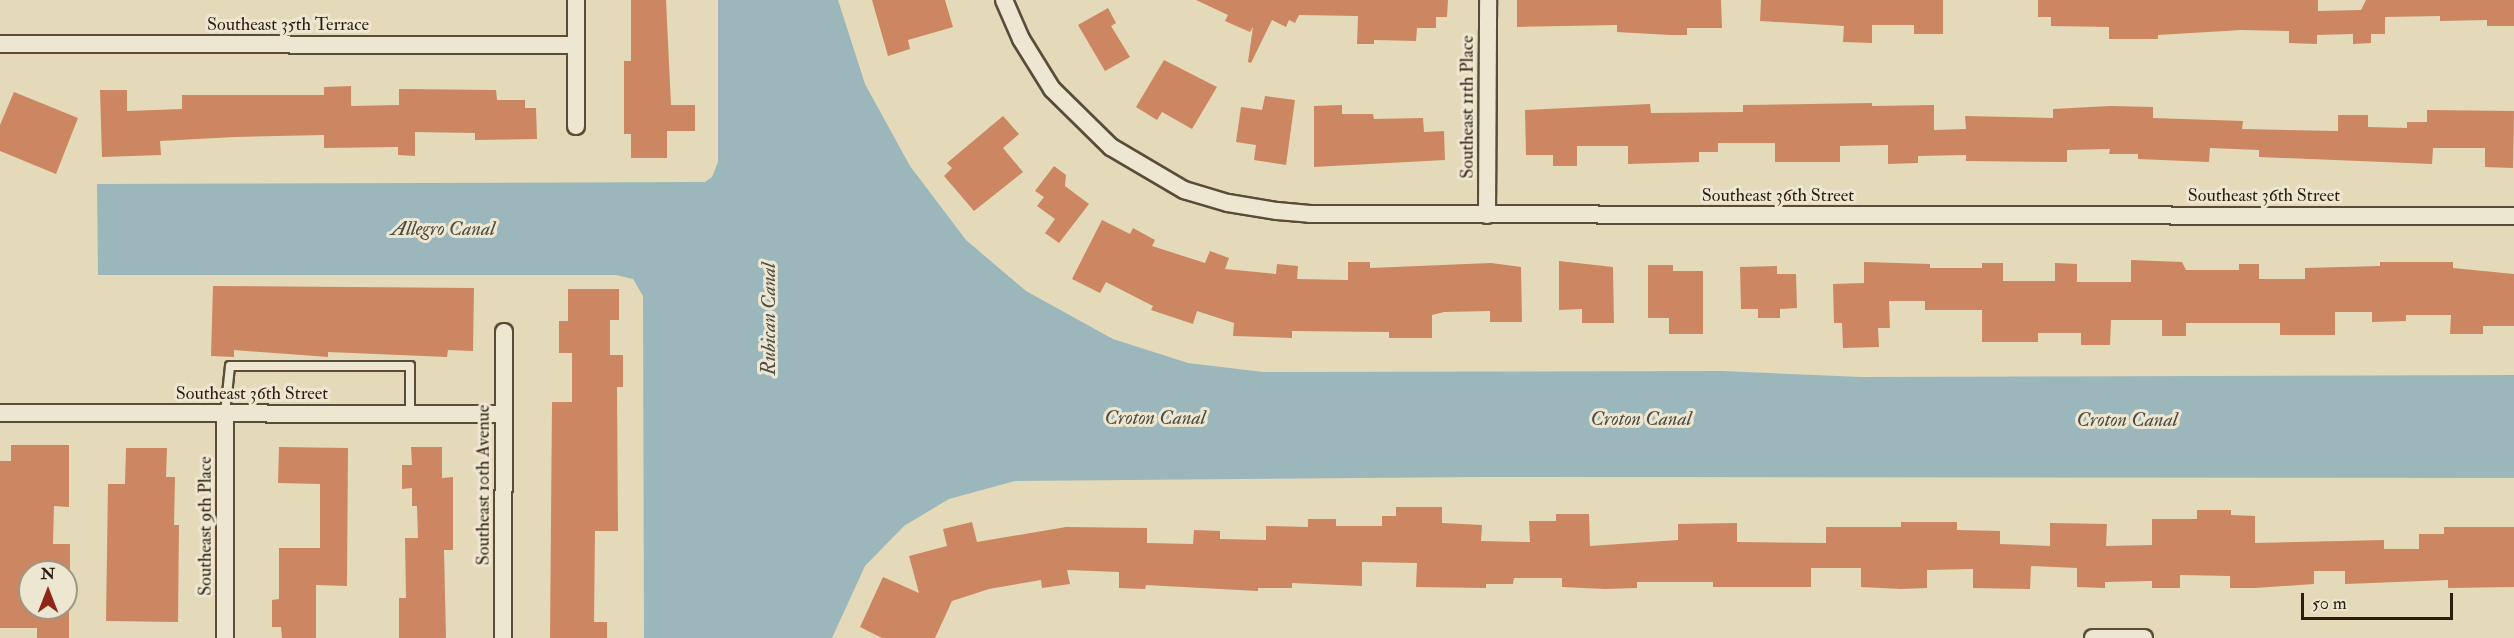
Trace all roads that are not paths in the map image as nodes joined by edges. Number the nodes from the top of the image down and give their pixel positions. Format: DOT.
graph roads {
  1 [pos="576,0"];
  2 [pos="1004,0"];
  3 [pos="1488,0"];
  4 [pos="0,44"];
  5 [pos="576,45"];
  6 [pos="576,126"];
  7 [pos="1487,215"];
  8 [pos="2514,216"];
  9 [pos="504,332"];
  10 [pos="0,413"];
  11 [pos="225,413"];
  12 [pos="410,414"];
  13 [pos="504,414"];
  14 [pos="225,638"];
  15 [pos="503,638"];
  16 [pos="2093,638"];
  17 [pos="2144,638"];
  1 -- 5 [label="street"];
  2 -- 7 [label="street, Southeast 36th Street"];
  3 -- 7 [label="street, Southeast 11th Place"];
  4 -- 5 [label="street, Southeast 35th Terrace"];
  5 -- 6 [label="street"];
  7 -- 8 [label="street, Southeast 36th Street"];
  9 -- 13 [label="street, Southeast 10th Avenue"];
  10 -- 11 [label="street, Southeast 36th Street"];
  11 -- 12 [label="street, Southeast 36th Street"];
  11 -- 12 [label="lane"];
  11 -- 14 [label="street, Southeast 9th Place"];
  12 -- 13 [label="street, Southeast 36th Street"];
  13 -- 15 [label="street, Southeast 10th Avenue"];
  16 -- 17 [label="street"];
}
